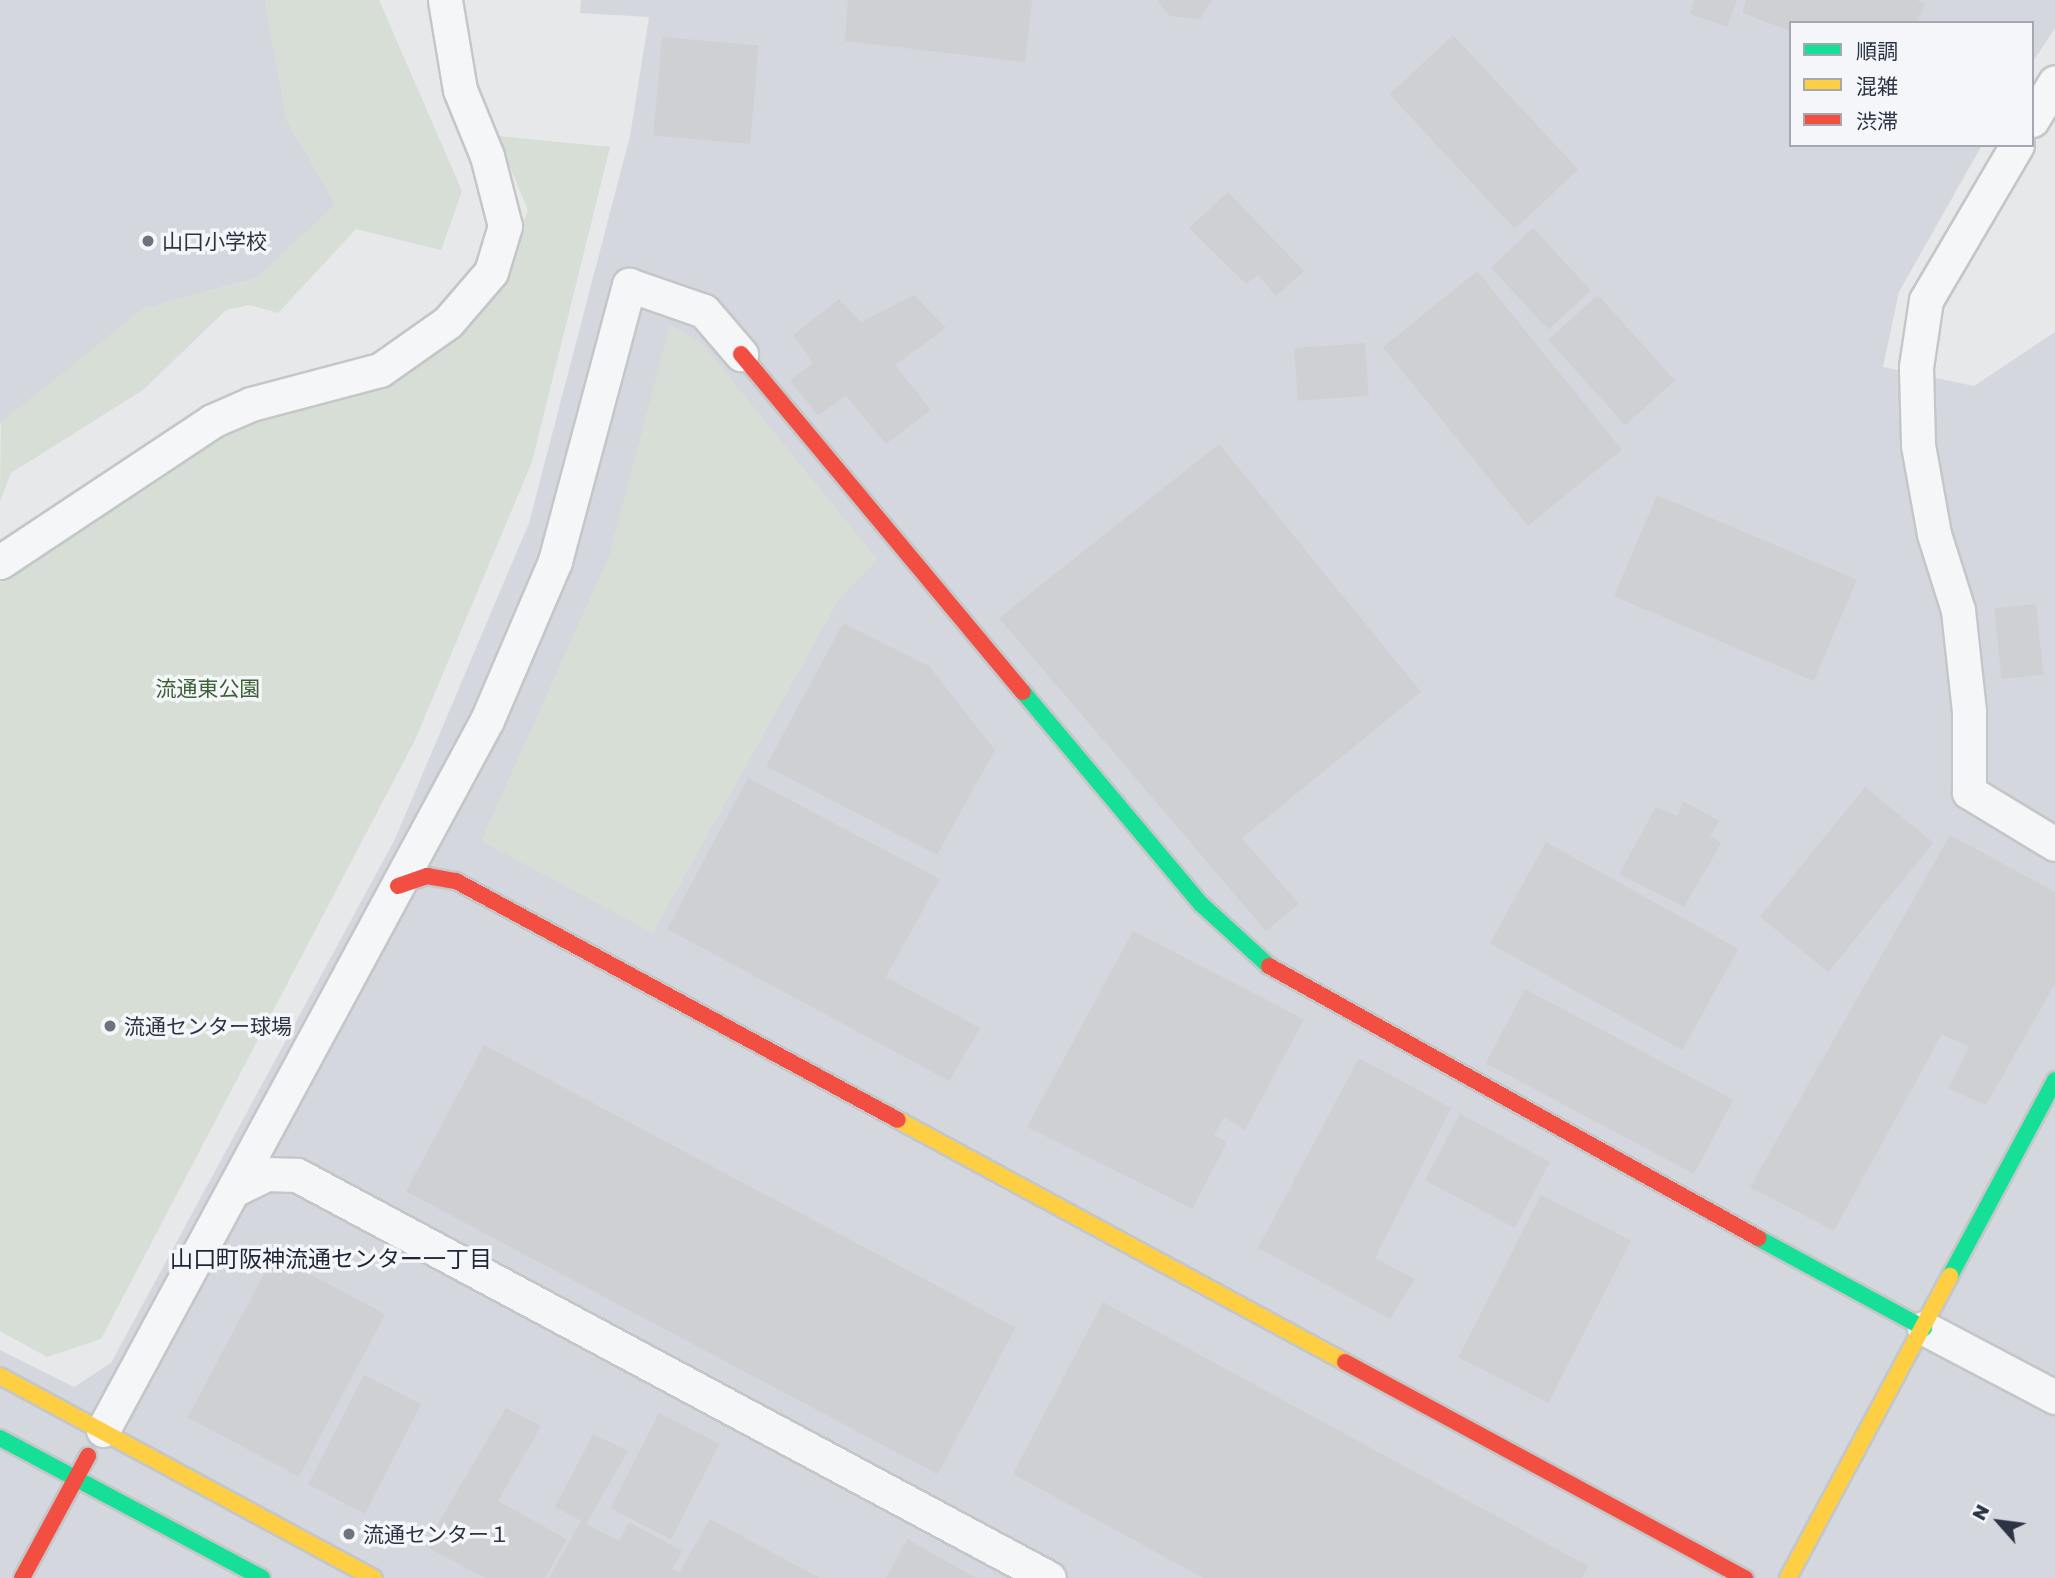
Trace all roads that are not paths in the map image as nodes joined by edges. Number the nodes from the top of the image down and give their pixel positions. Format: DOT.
graph roads {
  1 [pos="445,0"];
  2 [pos="2055,82"];
  3 [pos="2034,117"];
  4 [pos="2016,147"];
  5 [pos="741,354"];
  6 [pos="0,562"];
  7 [pos="2055,844"];
  8 [pos="398,886"];
  9 [pos="2055,1080"];
  10 [pos="234,1190"];
  11 [pos="1924,1328"];
  12 [pos="0,1376"];
  13 [pos="2055,1397"];
  14 [pos="103,1430"];
  15 [pos="0,1438"];
  16 [pos="76,1478"];
  17 [pos="22,1578"];
  18 [pos="262,1578"];
  19 [pos="374,1578"];
  20 [pos="1049,1578"];
  21 [pos="1745,1578"];
  22 [pos="1788,1578"];
  1 -- 6 [label="street"];
  2 -- 3 [label="street"];
  4 -- 7 [label="street"];
  5 -- 8 [label="street"];
  5 -- 11 [label="street"];
  8 -- 10 [label="street"];
  8 -- 21 [label="street"];
  9 -- 11 [label="street"];
  10 -- 14 [label="street"];
  10 -- 20 [label="street"];
  11 -- 13 [label="street"];
  11 -- 22 [label="street"];
  12 -- 14 [label="street"];
  14 -- 16 [label="street"];
  14 -- 19 [label="street"];
  15 -- 16 [label="street"];
  16 -- 17 [label="street"];
  16 -- 18 [label="street"];
}
